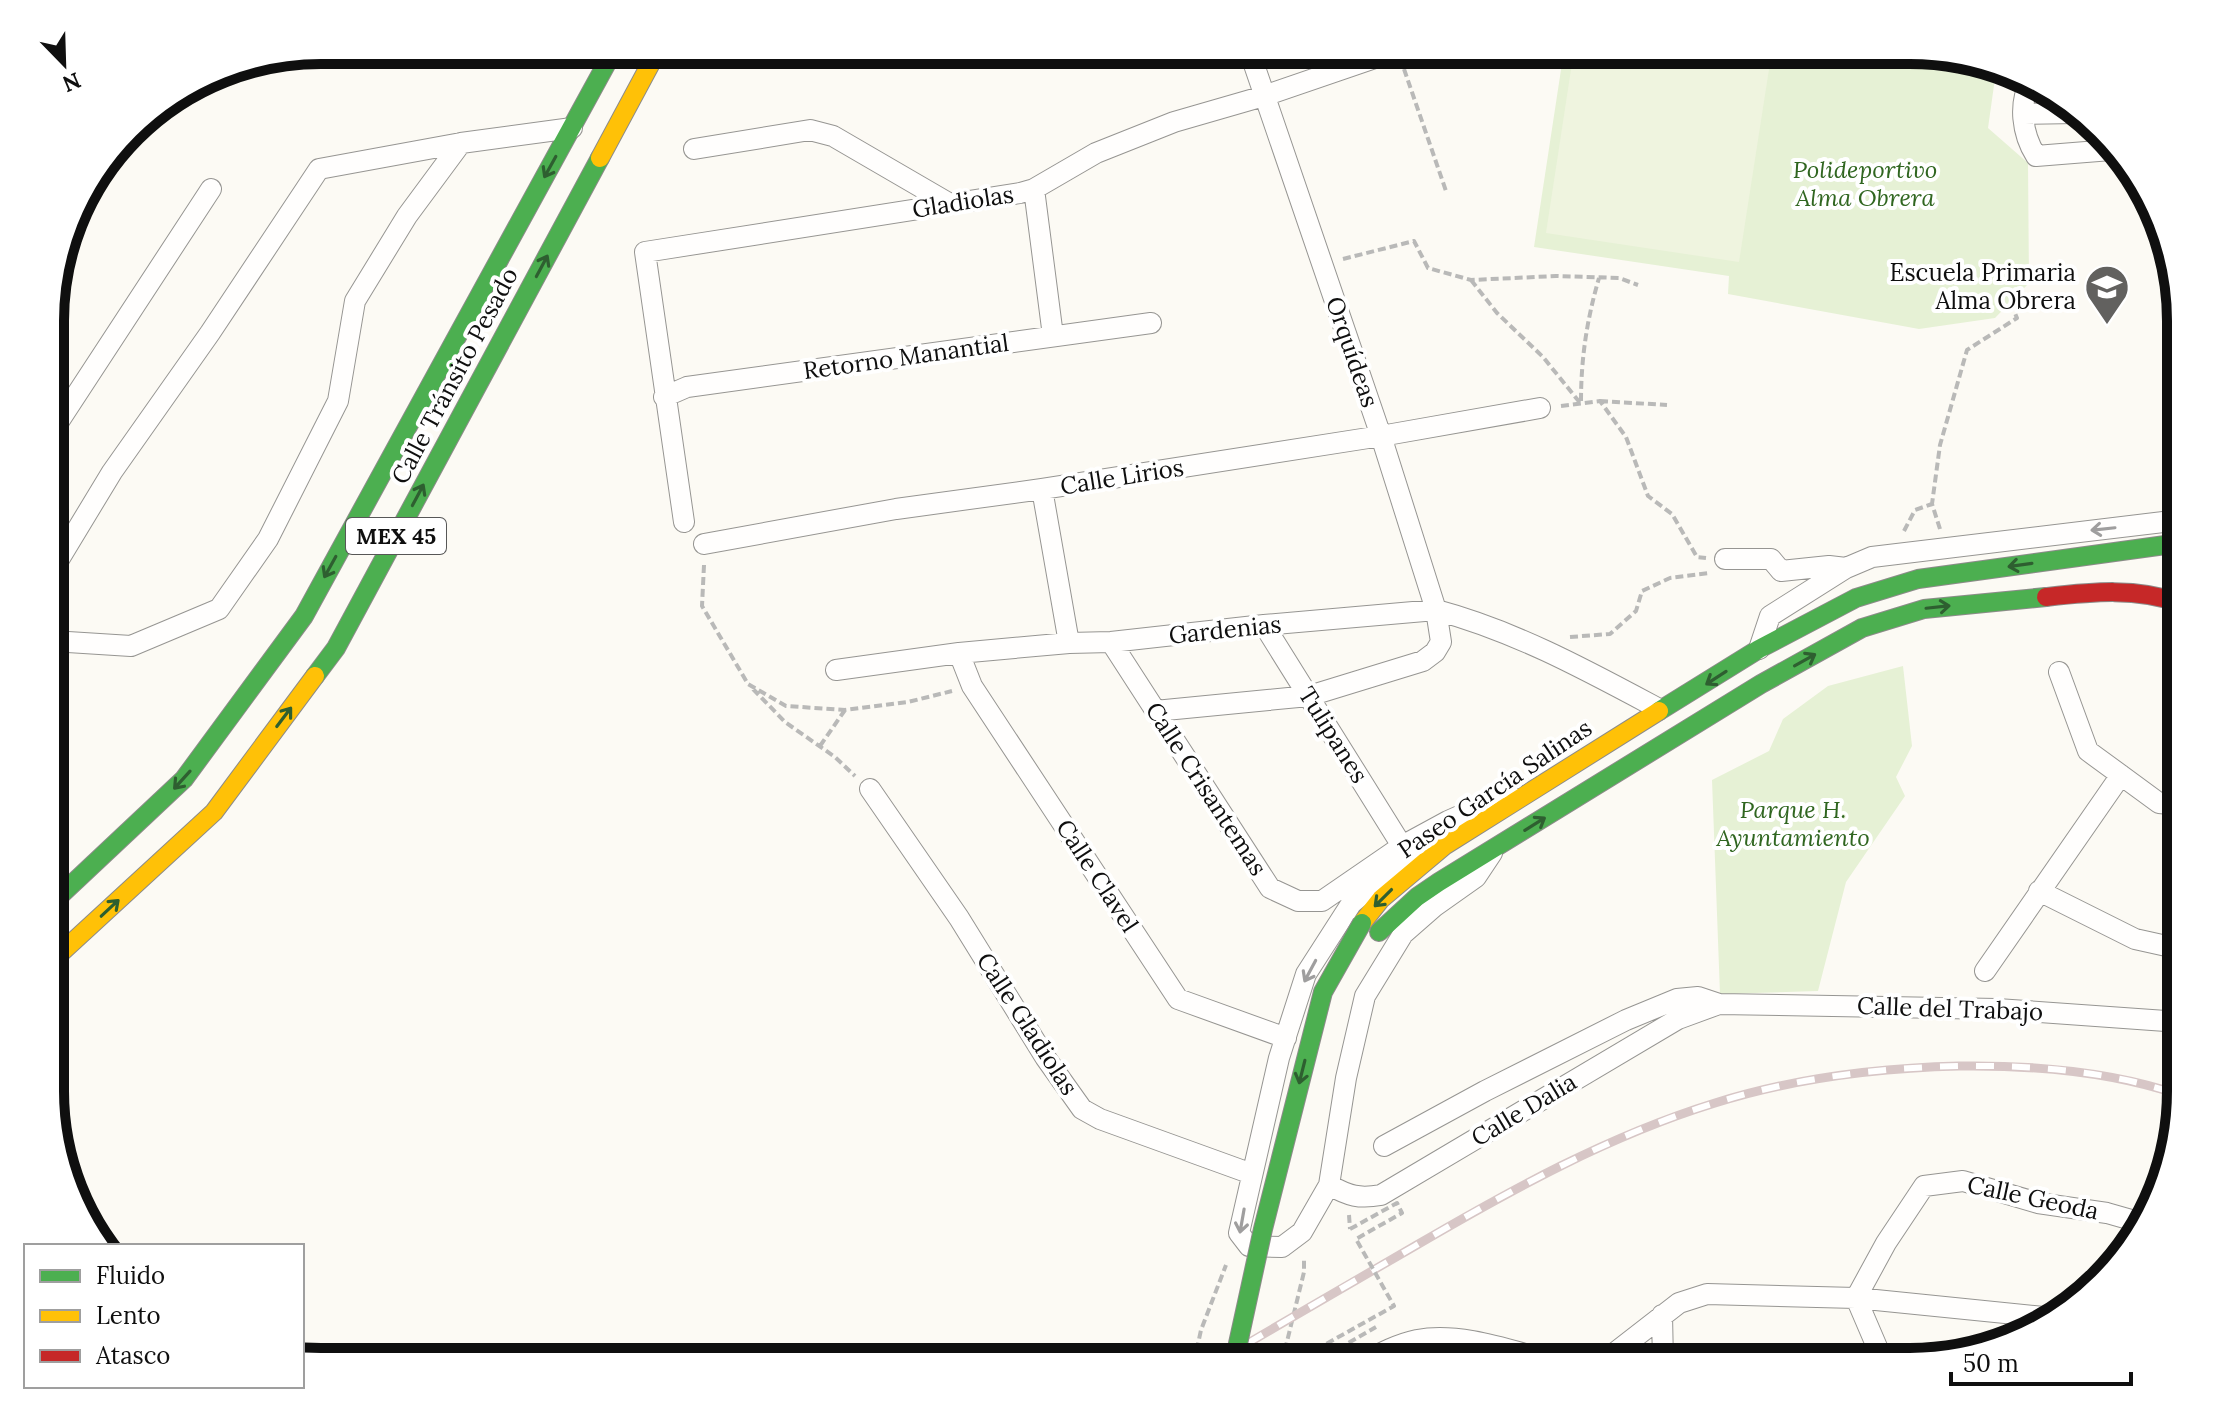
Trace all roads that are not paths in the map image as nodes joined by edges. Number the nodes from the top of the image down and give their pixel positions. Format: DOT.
graph roads {
  1 [pos="606,64"];
  2 [pos="650,64"];
  3 [pos="1254,64"];
  4 [pos="1357,64"];
  5 [pos="2025,91"];
  6 [pos="1264,96"];
  7 [pos="2062,113"];
  8 [pos="2025,114"];
  9 [pos="572,128"];
  10 [pos="461,143"];
  11 [pos="694,149"];
  12 [pos="2102,151"];
  13 [pos="211,189"];
  14 [pos="1034,189"];
  15 [pos="950,204"];
  16 [pos="1151,323"];
  17 [pos="1053,336"];
  18 [pos="664,397"];
  19 [pos="1540,408"];
  20 [pos="64,414"];
  21 [pos="1381,436"];
  22 [pos="1042,489"];
  23 [pos="684,522"];
  24 [pos="2166,522"];
  25 [pos="704,544"];
  26 [pos="2166,545"];
  27 [pos="64,551"];
  28 [pos="1717,566"];
  29 [pos="1846,568"];
  30 [pos="2166,598"];
  31 [pos="1436,610"];
  32 [pos="1264,625"];
  33 [pos="64,642"];
  34 [pos="1111,642"];
  35 [pos="1069,643"];
  36 [pos="1759,649"];
  37 [pos="959,653"];
  38 [pos="836,670"];
  39 [pos="2059,672"];
  40 [pos="1309,696"];
  41 [pos="1659,709"];
  42 [pos="1155,711"];
  43 [pos="2121,775"];
  44 [pos="1540,785"];
  45 [pos="870,789"];
  46 [pos="2166,804"];
  47 [pos="1402,846"];
  48 [pos="1444,846"];
  49 [pos="1494,849"];
  50 [pos="2039,891"];
  51 [pos="64,892"];
  52 [pos="2166,946"];
  53 [pos="64,950"];
  54 [pos="1985,971"];
  55 [pos="1719,1004"];
  56 [pos="2166,1021"];
  57 [pos="1286,1038"];
  58 [pos="1384,1146"];
  59 [pos="1252,1174"];
  60 [pos="1329,1185"];
  61 [pos="2132,1220"];
  62 [pos="1291,1223"];
  63 [pos="1273,1272"];
  64 [pos="1856,1298"];
  65 [pos="1662,1315"];
  66 [pos="2035,1316"];
  67 [pos="1442,1339"];
  68 [pos="1237,1347"];
  69 [pos="1394,1347"];
  70 [pos="1441,1347"];
  71 [pos="1497,1347"];
  72 [pos="1622,1347"];
  73 [pos="1663,1347"];
  74 [pos="1877,1347"];
  1 -- 9 [label="main road, Calle Tránsito Pesado / MEX 45"];
  53 -- 2 [label="main road, Calle Tránsito Pesado / MEX 45, one-way"];
  3 -- 6 [label="street, Orquídeas"];
  4 -- 6 [label="street, Gladiolas"];
  5 -- 8 [label="street"];
  6 -- 14 [label="street, Gladiolas"];
  6 -- 21 [label="street, Orquídeas"];
  7 -- 8 [label="street"];
  8 -- 12 [label="street"];
  9 -- 10 [label="street"];
  9 -- 51 [label="main road, Calle Tránsito Pesado / MEX 45, one-way"];
  10 -- 27 [label="street"];
  10 -- 33 [label="street"];
  11 -- 15 [label="street"];
  13 -- 20 [label="street"];
  14 -- 15 [label="street, Gladiolas"];
  14 -- 17 [label="street"];
  15 -- 18 [label="street, Gladiolas"];
  16 -- 17 [label="street, Retorno Manantial"];
  17 -- 18 [label="street, Retorno Manantial"];
  18 -- 23 [label="street"];
  19 -- 21 [label="street, Calle Lirios"];
  21 -- 22 [label="street, Calle Lirios"];
  21 -- 31 [label="street, Orquídeas"];
  22 -- 25 [label="street, Calle Lirios"];
  22 -- 35 [label="street"];
  24 -- 29 [label="street, one-way"];
  26 -- 36 [label="main road, Paseo García Salinas, one-way"];
  28 -- 29 [label="street"];
  29 -- 36 [label="street"];
  49 -- 30 [label="main road, Paseo García Salinas, one-way"];
  31 -- 32 [label="street, Gardenias"];
  31 -- 40 [label="street, Orquídeas"];
  31 -- 41 [label="street, Gardenias"];
  32 -- 34 [label="street, Gardenias"];
  32 -- 40 [label="street, Tulipanes"];
  34 -- 35 [label="street, Gardenias"];
  34 -- 42 [label="street, Calle Crisantemas"];
  35 -- 37 [label="street, Gardenias"];
  36 -- 41 [label="main road, Paseo García Salinas, one-way"];
  37 -- 38 [label="street, Gardenias"];
  37 -- 57 [label="street, Calle Clavel"];
  39 -- 43 [label="street"];
  40 -- 42 [label="street"];
  40 -- 47 [label="street, Tulipanes"];
  41 -- 44 [label="main road, Paseo García Salinas"];
  42 -- 47 [label="street, Calle Crisantemas"];
  43 -- 46 [label="street"];
  43 -- 50 [label="street"];
  44 -- 47 [label="street, Calle Crisantemas"];
  44 -- 48 [label="main road, Paseo García Salinas"];
  45 -- 59 [label="street, Calle Gladiolas"];
  48 -- 57 [label="street, one-way"];
  48 -- 68 [label="main road, Paseo García Salinas, one-way, bridge"];
  49 -- 60 [label="street"];
  49 -- 62 [label="main road, Paseo García Salinas"];
  50 -- 52 [label="street"];
  50 -- 54 [label="street"];
  55 -- 56 [label="street, Calle del Trabajo"];
  55 -- 58 [label="street"];
  55 -- 60 [label="street, Calle Dalia"];
  57 -- 59 [label="street"];
  59 -- 62 [label="street, one-way"];
  60 -- 62 [label="street"];
  61 -- 64 [label="street, Calle Geoda"];
  62 -- 63 [label="main road, Paseo García Salinas"];
  64 -- 65 [label="street"];
  64 -- 66 [label="street"];
  64 -- 74 [label="street"];
  65 -- 72 [label="street"];
  65 -- 73 [label="street"];
  67 -- 69 [label="street"];
  67 -- 70 [label="street"];
  67 -- 71 [label="street"];
}
